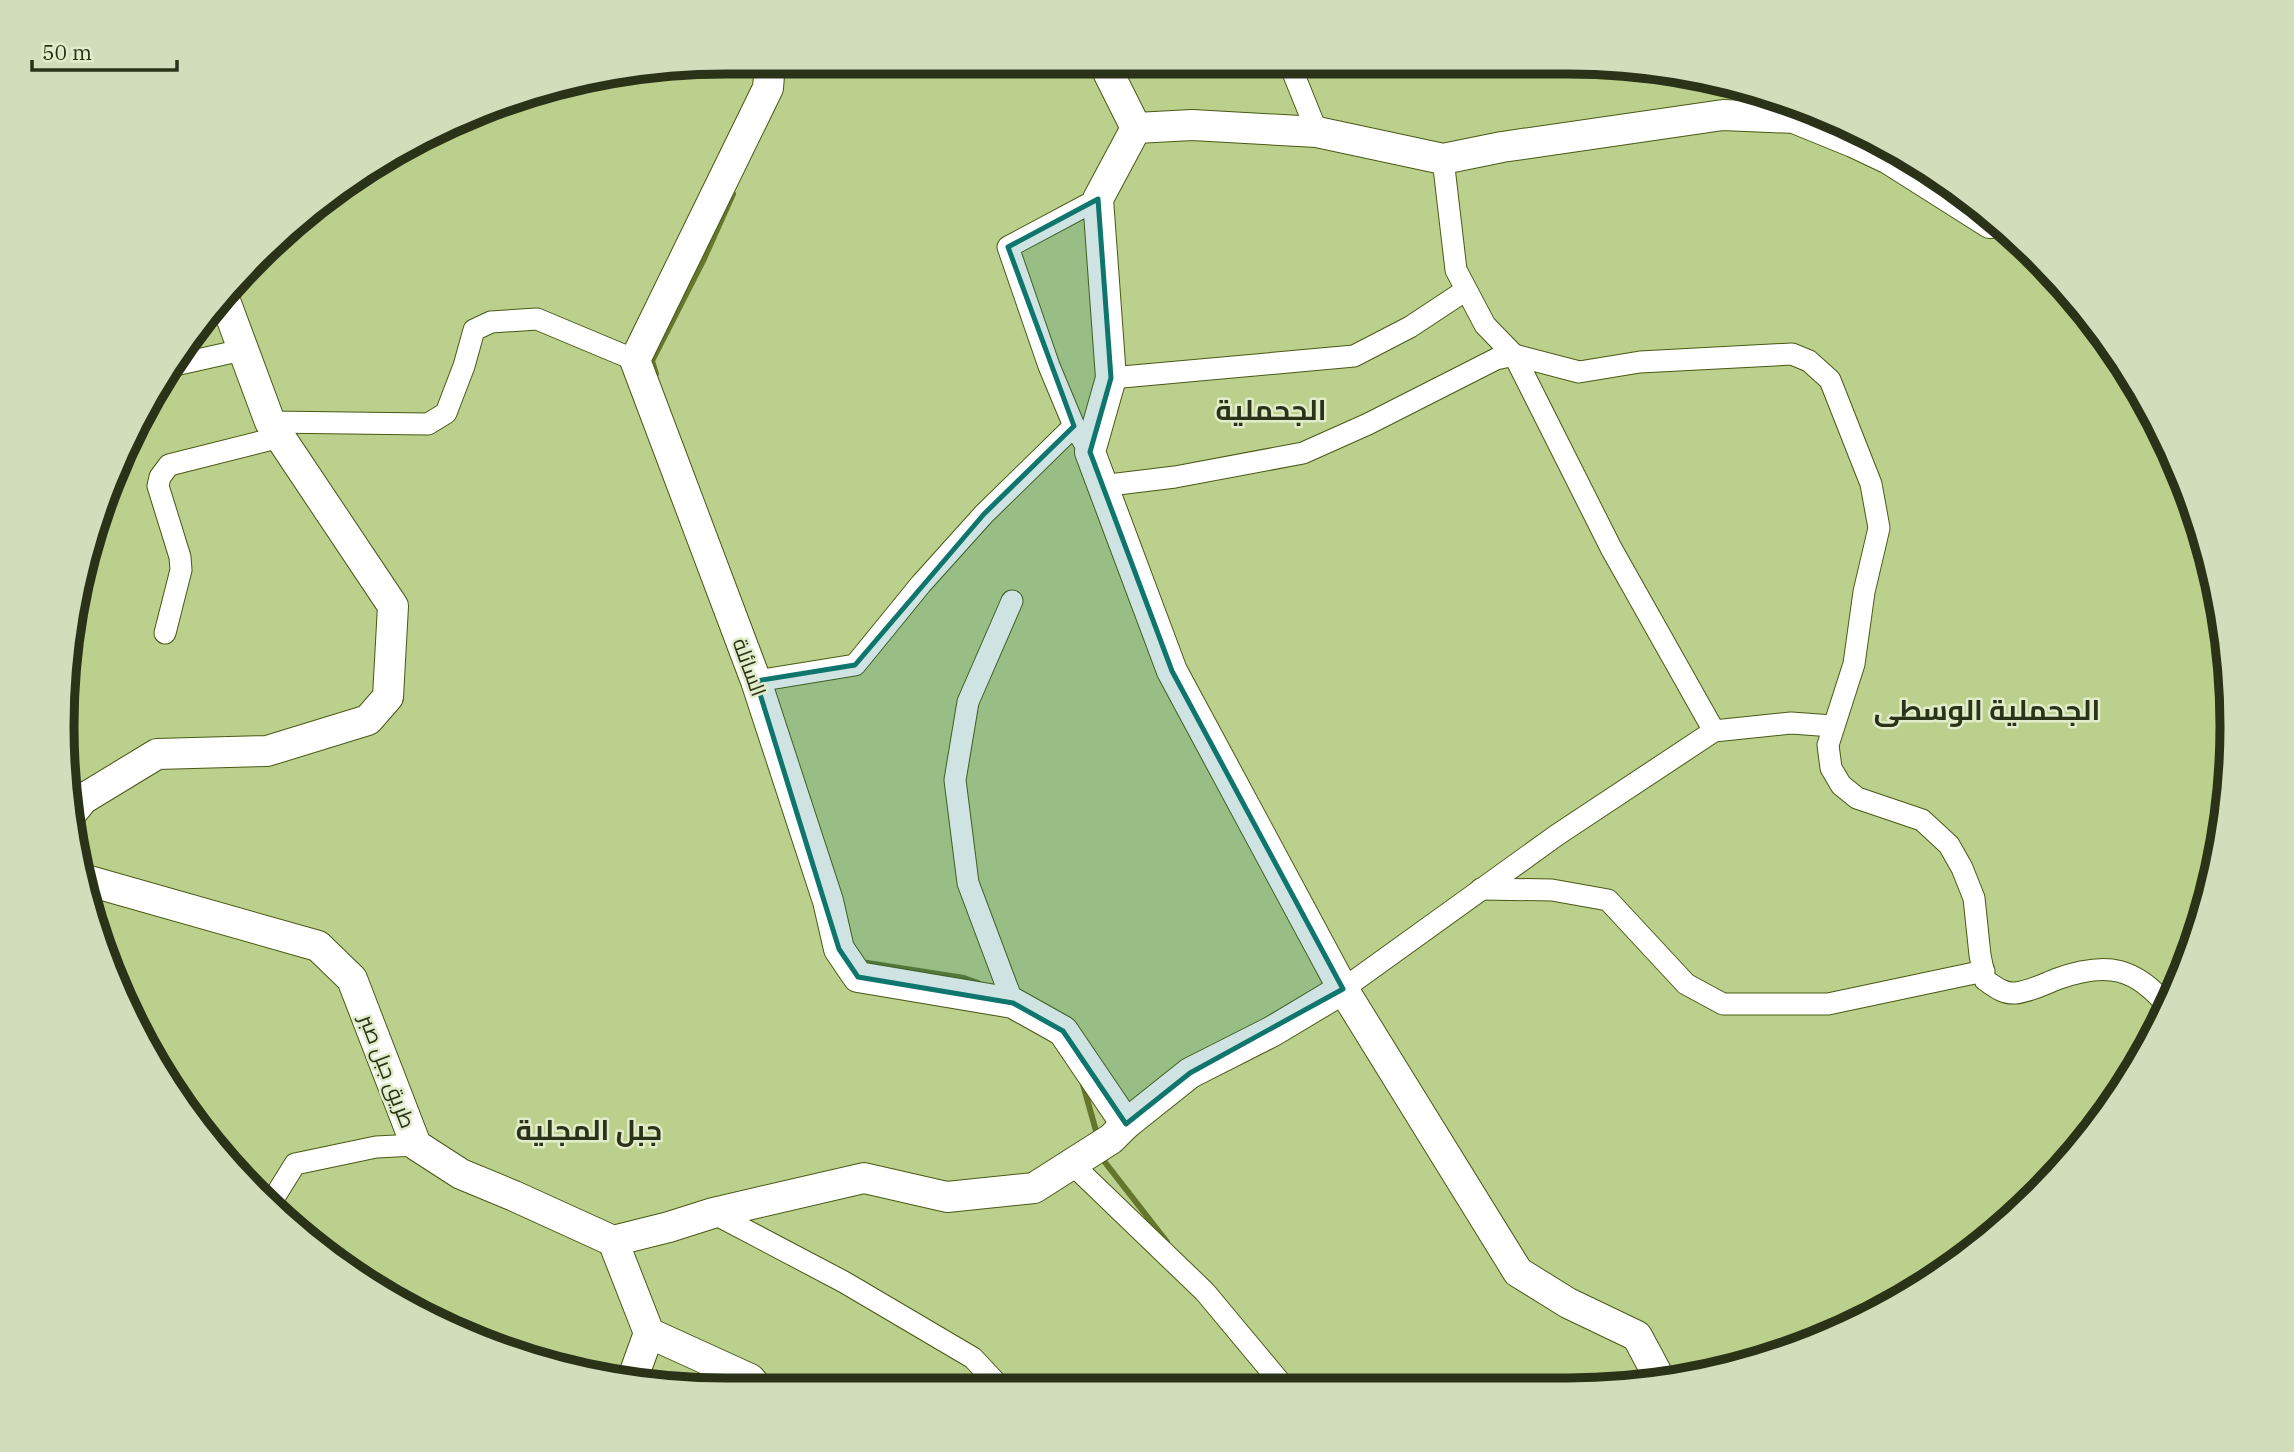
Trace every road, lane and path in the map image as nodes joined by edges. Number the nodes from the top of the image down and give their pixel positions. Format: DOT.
graph roads {
  1 [pos="769,74"];
  2 [pos="1109,74"];
  3 [pos="1294,74"];
  4 [pos="1136,128"];
  5 [pos="1317,132"];
  6 [pos="1443,159"];
  7 [pos="1935,186"];
  8 [pos="1098,199"];
  9 [pos="1466,290"];
  10 [pos="227,306"];
  11 [pos="242,350"];
  12 [pos="1514,355"];
  13 [pos="635,360"];
  14 [pos="183,363"];
  15 [pos="1111,378"];
  16 [pos="1074,426"];
  17 [pos="275,429"];
  18 [pos="1090,452"];
  19 [pos="1101,486"];
  20 [pos="1012,601"];
  21 [pos="165,632"];
  22 [pos="756,681"];
  23 [pos="1833,726"];
  24 [pos="1714,731"];
  25 [pos="78,805"];
  26 [pos="93,882"];
  27 [pos="1481,889"];
  28 [pos="1984,971"];
  29 [pos="1343,989"];
  30 [pos="2161,998"];
  31 [pos="1013,1003"];
  32 [pos="1126,1124"];
  33 [pos="416,1145"];
  34 [pos="1071,1163"];
  35 [pos="275,1196"];
  36 [pos="713,1213"];
  37 [pos="613,1241"];
  38 [pos="649,1333"];
  39 [pos="635,1372"];
  40 [pos="1656,1372"];
  41 [pos="748,1378"];
  42 [pos="992,1378"];
  43 [pos="1277,1378"];
  1 -- 13 [label="street"];
  2 -- 4 [label="street"];
  3 -- 5 [label="street"];
  4 -- 5 [label="street"];
  4 -- 8 [label="street"];
  5 -- 6 [label="street"];
  6 -- 7 [label="street"];
  6 -- 9 [label="street"];
  8 -- 15 [label="street"];
  8 -- 16 [label="street"];
  9 -- 12 [label="street"];
  9 -- 15 [label="street"];
  10 -- 11 [label="street"];
  11 -- 14 [label="street"];
  11 -- 17 [label="street"];
  12 -- 19 [label="street"];
  12 -- 23 [label="street"];
  12 -- 24 [label="street"];
  13 -- 17 [label="street"];
  13 -- 22 [label="street, السائلة"];
  15 -- 18 [label="street"];
  16 -- 18 [label="street"];
  16 -- 22 [label="street"];
  17 -- 21 [label="street"];
  17 -- 25 [label="street"];
  18 -- 19 [label="street"];
  19 -- 29 [label="street"];
  20 -- 31 [label="street"];
  22 -- 31 [label="street, السائلة"];
  23 -- 24 [label="street"];
  23 -- 28 [label="street"];
  24 -- 27 [label="street"];
  26 -- 33 [label="street, طريق جبل صبر"];
  27 -- 28 [label="street"];
  27 -- 29 [label="street"];
  28 -- 30 [label="street"];
  29 -- 32 [label="street"];
  29 -- 40 [label="street"];
  31 -- 32 [label="street, السائلة"];
  32 -- 34 [label="street"];
  33 -- 35 [label="street"];
  33 -- 37 [label="street, طريق جبل صبر"];
  34 -- 36 [label="street"];
  34 -- 43 [label="street"];
  36 -- 37 [label="street"];
  36 -- 42 [label="street"];
  37 -- 38 [label="street"];
  38 -- 39 [label="street"];
  38 -- 41 [label="street"];
}
